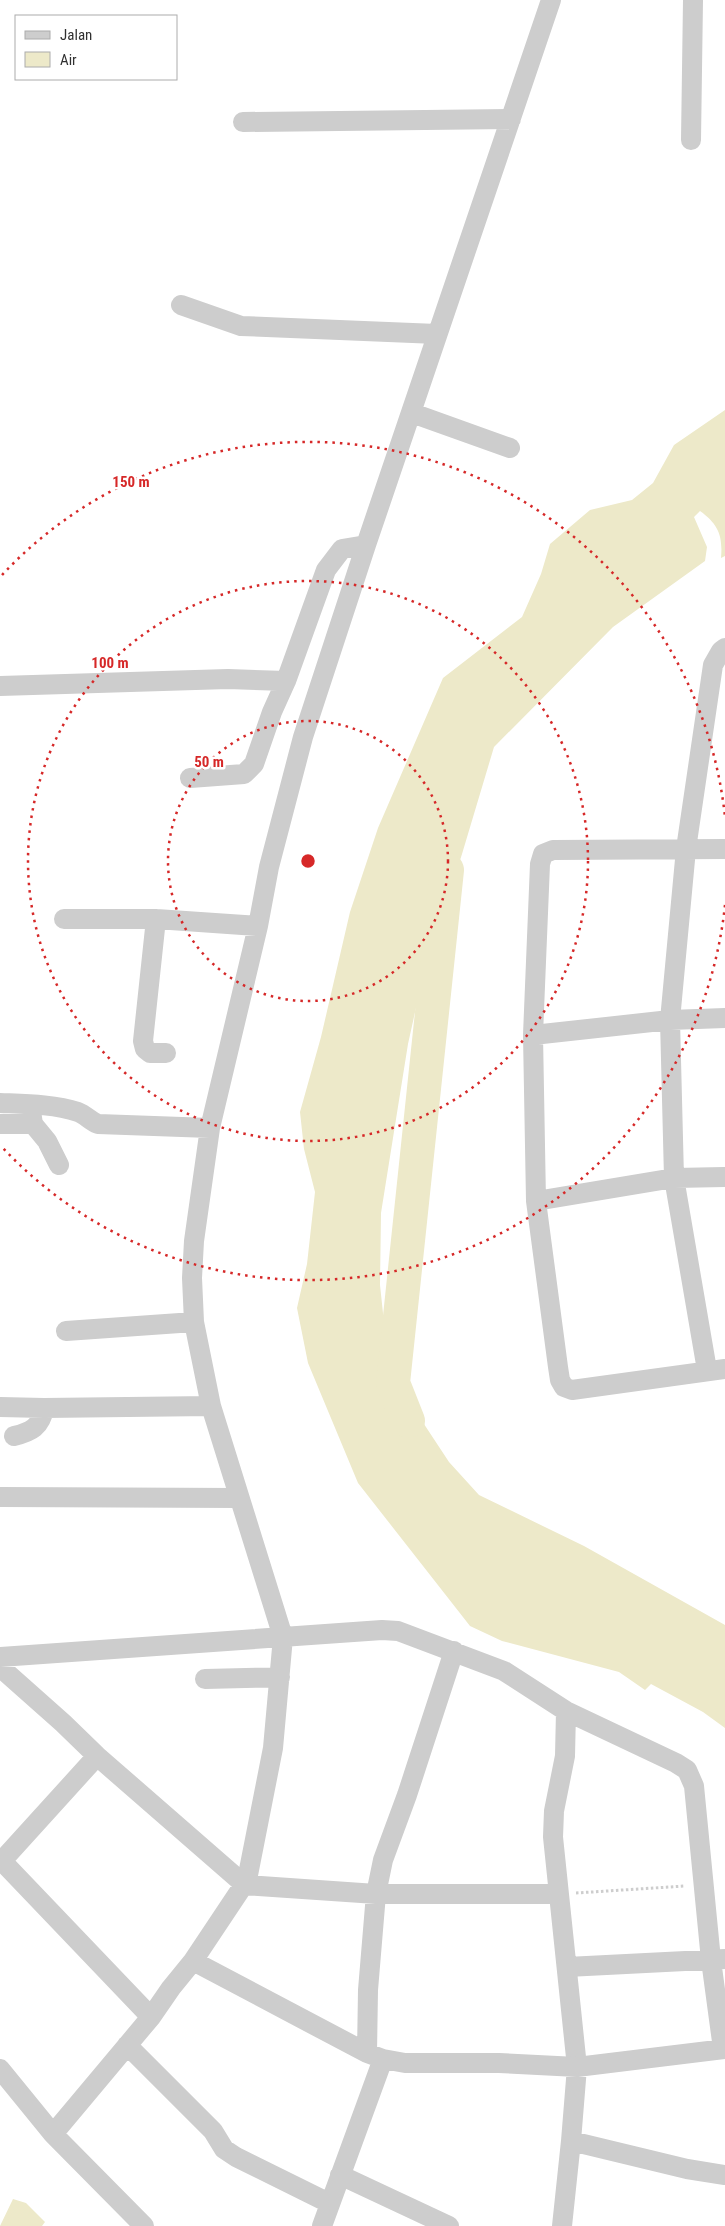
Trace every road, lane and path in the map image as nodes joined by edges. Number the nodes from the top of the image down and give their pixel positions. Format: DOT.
graph roads {
  1 [pos="551,0"];
  2 [pos="693,0"];
  3 [pos="511,119"];
  4 [pos="243,122"];
  5 [pos="691,140"];
  6 [pos="181,305"];
  7 [pos="437,334"];
  8 [pos="412,413"];
  9 [pos="510,448"];
  10 [pos="366,545"];
  11 [pos="301,642"];
  12 [pos="725,648"];
  13 [pos="330,654"];
  14 [pos="286,681"];
  15 [pos="0,686"];
  16 [pos="190,778"];
  17 [pos="686,849"];
  18 [pos="725,849"];
  19 [pos="156,918"];
  20 [pos="64,919"];
  21 [pos="258,926"];
  22 [pos="725,1018"];
  23 [pos="670,1020"];
  24 [pos="533,1035"];
  25 [pos="166,1053"];
  26 [pos="0,1103"];
  27 [pos="31,1114"];
  28 [pos="0,1124"];
  29 [pos="210,1128"];
  30 [pos="59,1165"];
  31 [pos="725,1177"];
  32 [pos="674,1178"];
  33 [pos="536,1201"];
  34 [pos="194,1322"];
  35 [pos="66,1331"];
  36 [pos="716,1370"];
  37 [pos="211,1406"];
  38 [pos="0,1407"];
  39 [pos="44,1408"];
  40 [pos="14,1436"];
  41 [pos="0,1497"];
  42 [pos="239,1498"];
  43 [pos="283,1637"];
  44 [pos="454,1652"];
  45 [pos="0,1657"];
  46 [pos="0,1667"];
  47 [pos="280,1677"];
  48 [pos="205,1679"];
  49 [pos="566,1711"];
  50 [pos="97,1756"];
  51 [pos="1,1861"];
  52 [pos="245,1885"];
  53 [pos="703,1885"];
  54 [pos="376,1894"];
  55 [pos="559,1894"];
  56 [pos="718,1959"];
  57 [pos="193,1961"];
  58 [pos="568,1967"];
  59 [pos="151,2017"];
  60 [pos="127,2045"];
  61 [pos="724,2049"];
  62 [pos="375,2056"];
  63 [pos="577,2066"];
  64 [pos="0,2069"];
  65 [pos="53,2134"];
  66 [pos="571,2141"];
  67 [pos="340,2175"];
  68 [pos="725,2175"];
  69 [pos="329,2203"];
  70 [pos="144,2226"];
  71 [pos="322,2226"];
  72 [pos="449,2226"];
  73 [pos="562,2226"];
  1 -- 3 [label="street"];
  2 -- 5 [label="street"];
  3 -- 4 [label="street"];
  3 -- 7 [label="street"];
  6 -- 7 [label="street"];
  7 -- 8 [label="street"];
  8 -- 9 [label="street"];
  8 -- 10 [label="street"];
  10 -- 11 [label="street"];
  10 -- 13 [label="street"];
  11 -- 13 [label="street"];
  11 -- 14 [label="street"];
  12 -- 17 [label="street"];
  13 -- 21 [label="street"];
  14 -- 15 [label="street"];
  14 -- 16 [label="street"];
  17 -- 18 [label="street"];
  17 -- 23 [label="street"];
  17 -- 24 [label="street"];
  19 -- 20 [label="street"];
  19 -- 21 [label="street"];
  19 -- 25 [label="street"];
  21 -- 29 [label="street"];
  22 -- 23 [label="street"];
  23 -- 24 [label="street"];
  23 -- 32 [label="street"];
  24 -- 33 [label="street"];
  26 -- 27 [label="street"];
  27 -- 28 [label="street"];
  27 -- 29 [label="street"];
  27 -- 30 [label="street"];
  29 -- 34 [label="street"];
  31 -- 32 [label="street"];
  32 -- 33 [label="street"];
  32 -- 36 [label="street"];
  33 -- 36 [label="street"];
  34 -- 35 [label="street"];
  34 -- 37 [label="street"];
  37 -- 39 [label="street"];
  37 -- 42 [label="street"];
  38 -- 39 [label="street"];
  39 -- 40 [label="street"];
  41 -- 42 [label="street"];
  42 -- 43 [label="street"];
  43 -- 44 [label="street"];
  43 -- 45 [label="street"];
  43 -- 47 [label="street"];
  44 -- 49 [label="street"];
  44 -- 54 [label="street"];
  46 -- 50 [label="street"];
  47 -- 48 [label="street"];
  47 -- 52 [label="street"];
  49 -- 53 [label="street"];
  49 -- 55 [label="street"];
  50 -- 51 [label="street"];
  50 -- 52 [label="street"];
  51 -- 59 [label="street"];
  52 -- 54 [label="street"];
  52 -- 57 [label="street"];
  53 -- 55 [label="path"];
  53 -- 56 [label="street"];
  54 -- 55 [label="street"];
  54 -- 62 [label="street"];
  55 -- 58 [label="street"];
  56 -- 58 [label="street"];
  56 -- 61 [label="street"];
  57 -- 59 [label="street"];
  57 -- 62 [label="street"];
  58 -- 63 [label="street"];
  59 -- 60 [label="street"];
  60 -- 65 [label="street"];
  60 -- 69 [label="street"];
  61 -- 63 [label="street"];
  62 -- 63 [label="street"];
  62 -- 67 [label="street"];
  63 -- 66 [label="street"];
  64 -- 65 [label="street"];
  65 -- 70 [label="street"];
  66 -- 68 [label="street"];
  66 -- 73 [label="street"];
  67 -- 69 [label="street"];
  67 -- 72 [label="street"];
  69 -- 71 [label="street"];
}
